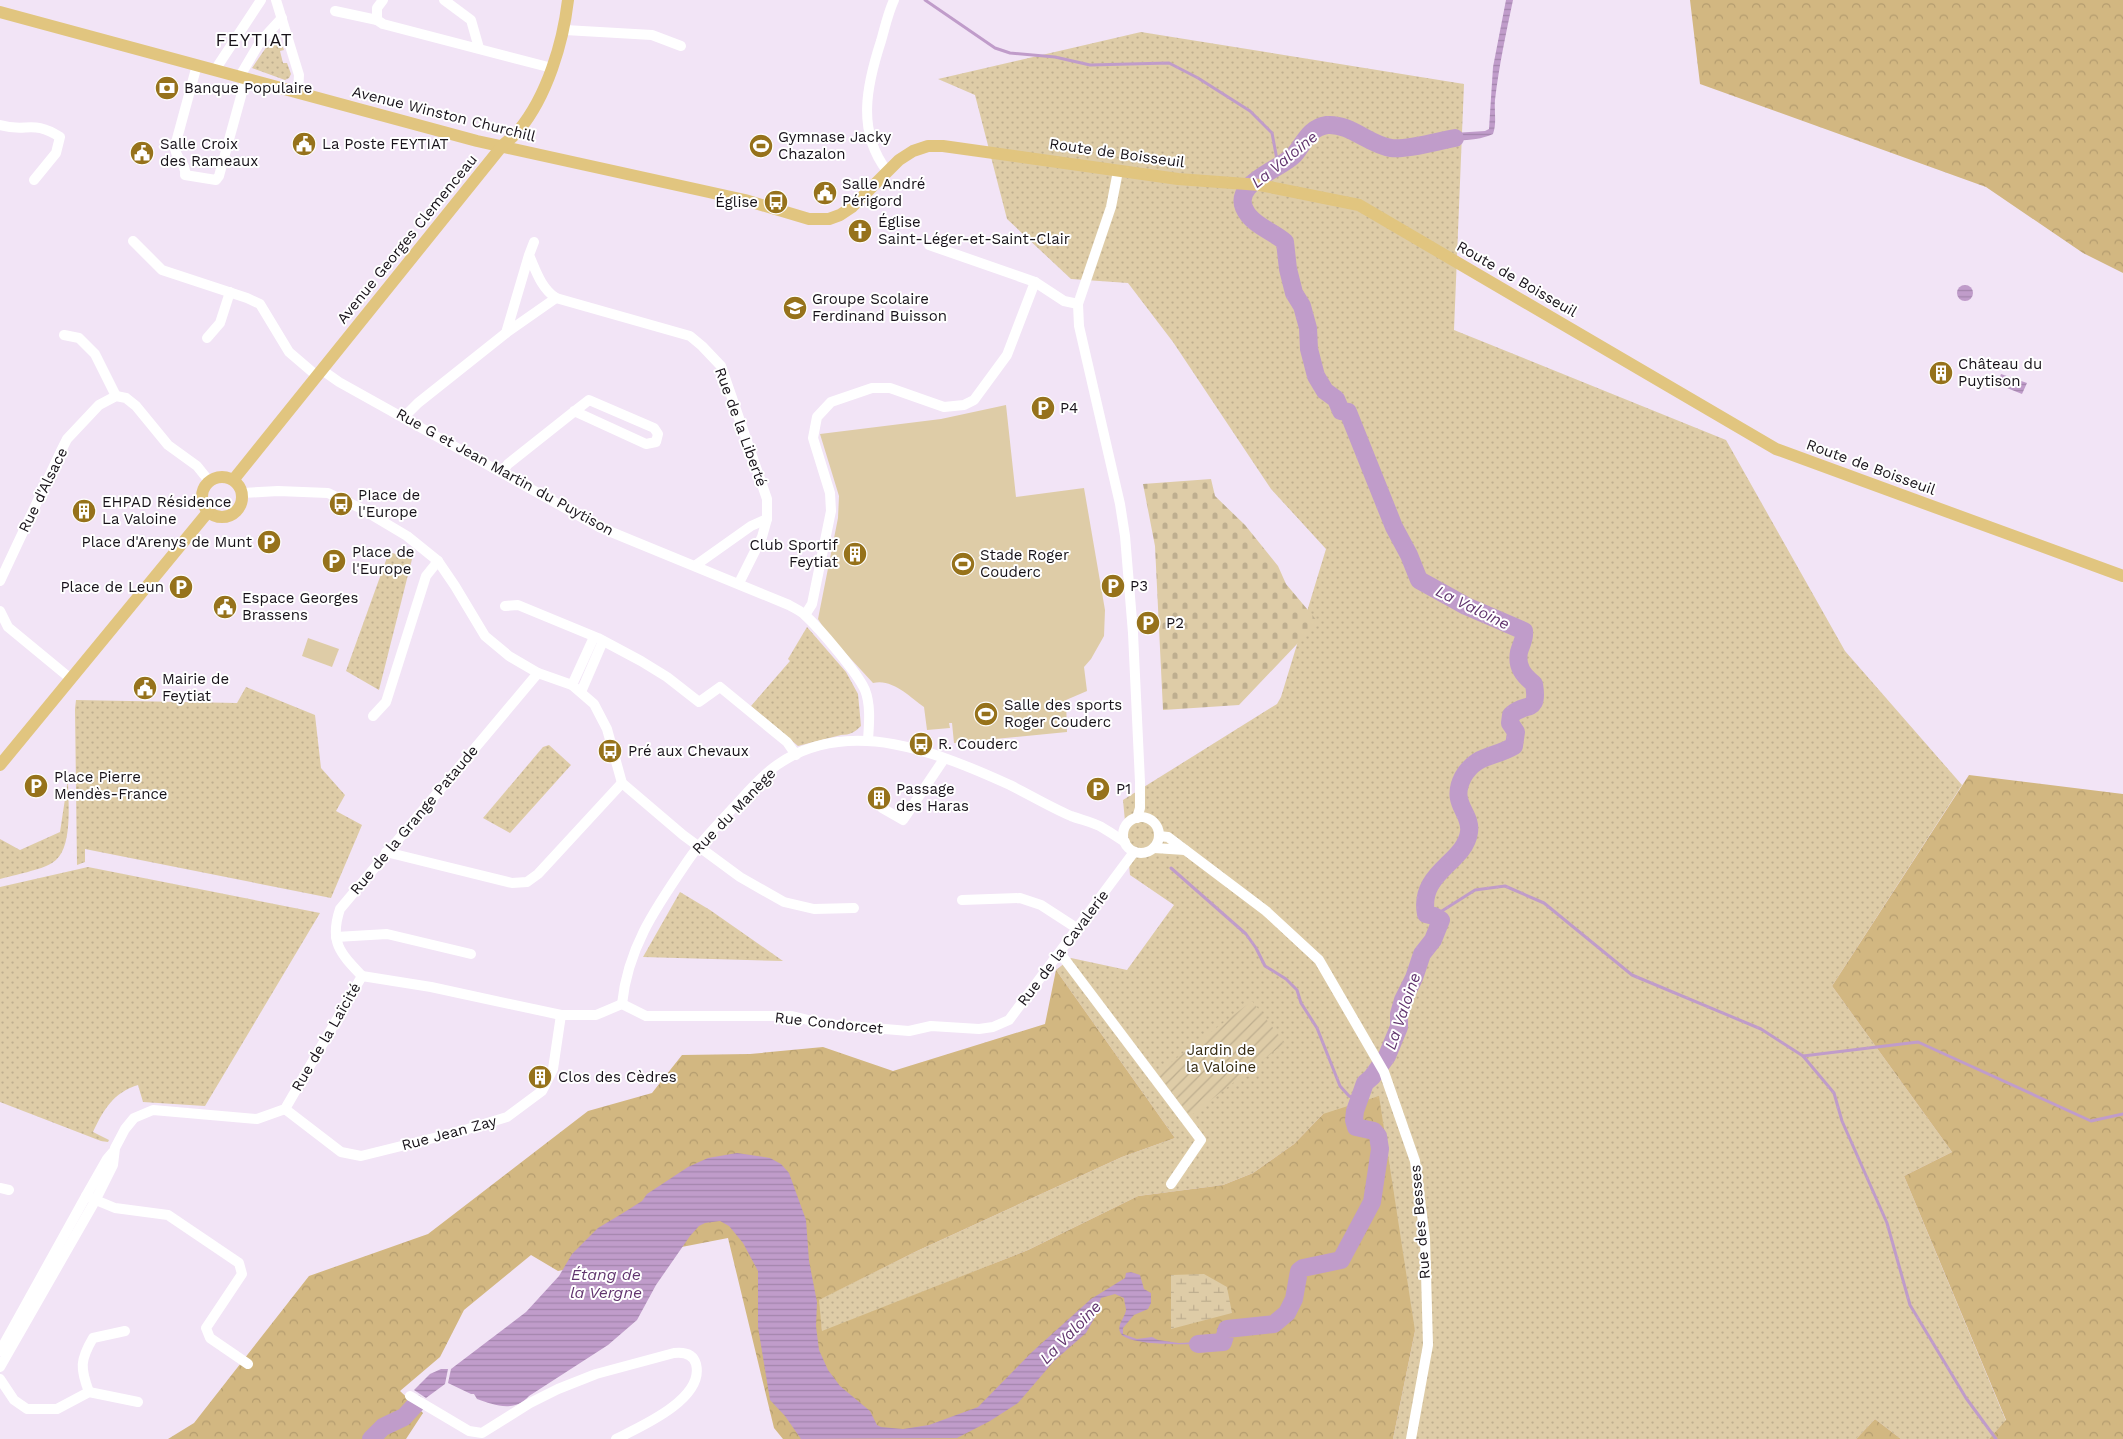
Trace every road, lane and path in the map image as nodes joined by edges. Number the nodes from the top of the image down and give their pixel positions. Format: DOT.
graph roads {
  1 [pos="261,0"];
  2 [pos="276,0"];
  3 [pos="382,0"];
  4 [pos="444,0"];
  5 [pos="568,0"];
  6 [pos="894,0"];
  7 [pos="0,12"];
  8 [pos="335,12"];
  9 [pos="282,18"];
  10 [pos="377,20"];
  11 [pos="565,30"];
  12 [pos="680,46"];
  13 [pos="479,48"];
  14 [pos="197,65"];
  15 [pos="552,68"];
  16 [pos="215,70"];
  17 [pos="243,77"];
  18 [pos="298,92"];
  19 [pos="0,125"];
  20 [pos="502,146"];
  21 [pos="887,171"];
  22 [pos="1118,171"];
  23 [pos="34,180"];
  24 [pos="872,186"];
  25 [pos="134,241"];
  26 [pos="534,242"];
  27 [pos="929,245"];
  28 [pos="529,255"];
  29 [pos="1035,282"];
  30 [pos="230,292"];
  31 [pos="556,298"];
  32 [pos="1078,304"];
  33 [pos="506,333"];
  34 [pos="64,335"];
  35 [pos="207,338"];
  36 [pos="319,373"];
  37 [pos="116,396"];
  38 [pos="574,411"];
  39 [pos="404,416"];
  40 [pos="502,472"];
  41 [pos="234,479"];
  42 [pos="209,481"];
  43 [pos="243,493"];
  44 [pos="208,512"];
  45 [pos="767,519"];
  46 [pos="438,562"];
  47 [pos="696,566"];
  48 [pos="2123,576"];
  49 [pos="0,581"];
  50 [pos="739,583"];
  51 [pos="505,606"];
  52 [pos="0,611"];
  53 [pos="805,615"];
  54 [pos="599,639"];
  55 [pos="538,673"];
  56 [pos="71,679"];
  57 [pos="572,685"];
  58 [pos="581,692"];
  59 [pos="373,716"];
  60 [pos="868,740"];
  61 [pos="796,755"];
  62 [pos="944,759"];
  63 [pos="0,764"];
  64 [pos="1140,782"];
  65 [pos="622,783"];
  66 [pos="882,808"];
  67 [pos="1137,818"];
  68 [pos="1153,822"];
  69 [pos="1102,827"];
  70 [pos="1125,828"];
  71 [pos="1159,836"];
  72 [pos="1125,842"];
  73 [pos="697,847"];
  74 [pos="1154,848"];
  75 [pos="1186,850"];
  76 [pos="386,852"];
  77 [pos="1134,852"];
  78 [pos="962,900"];
  79 [pos="854,908"];
  80 [pos="1078,929"];
  81 [pos="336,938"];
  82 [pos="1060,953"];
  83 [pos="471,954"];
  84 [pos="362,976"];
  85 [pos="622,1004"];
  86 [pos="561,1015"];
  87 [pos="979,1029"];
  88 [pos="285,1109"];
  89 [pos="1171,1184"];
  90 [pos="90,1199"];
  91 [pos="125,1330"];
  92 [pos="0,1351"];
  93 [pos="248,1364"];
  94 [pos="0,1367"];
  95 [pos="0,1379"];
  96 [pos="89,1392"];
  97 [pos="410,1396"];
  98 [pos="138,1402"];
  99 [pos="616,1439"];
  100 [pos="1411,1439"];
  1 -- 16 [label="street"];
  2 -- 9 [label="street"];
  3 -- 10 [label="street"];
  4 -- 13 [label="street"];
  5 -- 11 [label="main road, Avenue Georges Clemenceau"];
  6 -- 21 [label="street"];
  7 -- 14 [label="main road, Avenue Winston Churchill"];
  8 -- 10 [label="street"];
  9 -- 17 [label="street"];
  9 -- 18 [label="street"];
  10 -- 13 [label="street"];
  11 -- 12 [label="street"];
  11 -- 15 [label="main road, Avenue Georges Clemenceau"];
  13 -- 15 [label="street"];
  14 -- 16 [label="main road, Avenue Winston Churchill"];
  14 -- 17 [label="street"];
  15 -- 20 [label="main road, Avenue Georges Clemenceau"];
  16 -- 17 [label="main road, Avenue Winston Churchill"];
  17 -- 18 [label="main road, Avenue Winston Churchill"];
  18 -- 20 [label="main road, Avenue Winston Churchill"];
  19 -- 23 [label="street"];
  20 -- 24 [label="main road, Avenue Winston Churchill"];
  20 -- 36 [label="main road, Avenue Georges Clemenceau"];
  21 -- 22 [label="main road, Route de Boisseuil"];
  21 -- 24 [label="main road, Route de Boisseuil"];
  22 -- 32 [label="street"];
  22 -- 48 [label="main road, Route de Boisseuil"];
  25 -- 30 [label="street, Rue G et Jean Martin du Puytison"];
  26 -- 28 [label="street"];
  27 -- 29 [label="street"];
  28 -- 31 [label="street"];
  28 -- 33 [label="street"];
  29 -- 32 [label="street"];
  29 -- 53 [label="street"];
  30 -- 35 [label="street"];
  30 -- 36 [label="street, Rue G et Jean Martin du Puytison"];
  31 -- 33 [label="street"];
  31 -- 45 [label="street, Rue de la Liberté"];
  32 -- 64 [label="street"];
  33 -- 39 [label="street"];
  34 -- 37 [label="street"];
  36 -- 39 [label="street, Rue G et Jean Martin du Puytison"];
  36 -- 41 [label="main road, Avenue Georges Clemenceau"];
  37 -- 42 [label="street"];
  37 -- 49 [label="street, Rue d'Alsace"];
  38 -- 38 [label="street"];
  38 -- 40 [label="street"];
  39 -- 40 [label="street, Rue G et Jean Martin du Puytison"];
  40 -- 47 [label="street, Rue G et Jean Martin du Puytison"];
  41 -- 42 [label="main road"];
  41 -- 43 [label="main road"];
  42 -- 44 [label="main road"];
  43 -- 44 [label="main road"];
  43 -- 46 [label="street"];
  44 -- 56 [label="main road"];
  45 -- 47 [label="street"];
  45 -- 50 [label="street"];
  46 -- 55 [label="street"];
  46 -- 59 [label="street"];
  47 -- 50 [label="street, Rue G et Jean Martin du Puytison"];
  50 -- 53 [label="street, Rue G et Jean Martin du Puytison"];
  51 -- 54 [label="street"];
  52 -- 56 [label="street"];
  53 -- 60 [label="street, Rue G et Jean Martin du Puytison"];
  54 -- 57 [label="street"];
  54 -- 58 [label="street"];
  54 -- 61 [label="street"];
  55 -- 57 [label="street"];
  55 -- 76 [label="street, Rue de la Grange Pataude"];
  56 -- 63 [label="main road"];
  57 -- 58 [label="street"];
  58 -- 65 [label="street"];
  60 -- 61 [label="street, Rue du Manège"];
  60 -- 62 [label="street, Rue du Manège"];
  61 -- 73 [label="street, Rue du Manège"];
  62 -- 66 [label="street"];
  62 -- 69 [label="street, Rue du Manège"];
  64 -- 67 [label="street"];
  64 -- 68 [label="street"];
  65 -- 73 [label="street"];
  65 -- 76 [label="street"];
  67 -- 68 [label="street"];
  67 -- 70 [label="street"];
  68 -- 71 [label="street"];
  69 -- 70 [label="street, Rue du Manège"];
  69 -- 72 [label="street, Rue du Manège"];
  70 -- 72 [label="street"];
  71 -- 74 [label="street"];
  71 -- 75 [label="street, Rue des Besses"];
  72 -- 77 [label="street"];
  73 -- 79 [label="street"];
  73 -- 85 [label="street, Rue du Manège"];
  74 -- 75 [label="street"];
  74 -- 77 [label="street"];
  75 -- 100 [label="street, Rue des Besses"];
  76 -- 81 [label="street, Rue de la Grange Pataude"];
  77 -- 80 [label="street, Rue de la Cavalerie"];
  78 -- 80 [label="street"];
  80 -- 82 [label="street, Rue de la Cavalerie"];
  81 -- 83 [label="street"];
  81 -- 84 [label="street"];
  82 -- 87 [label="street, Rue de la Cavalerie"];
  82 -- 89 [label="street"];
  84 -- 86 [label="street, Rue de la Laïcité"];
  84 -- 88 [label="street, Rue de la Laïcité"];
  85 -- 86 [label="street, Rue de la Laïcité"];
  85 -- 87 [label="street, Rue Condorcet"];
  86 -- 88 [label="street, Rue Jean Zay"];
  88 -- 90 [label="street, Rue de la Laïcité"];
  90 -- 92 [label="street"];
  90 -- 93 [label="street"];
  90 -- 94 [label="street"];
  91 -- 96 [label="street"];
  95 -- 96 [label="street"];
  96 -- 98 [label="street"];
  97 -- 99 [label="street"];
}
